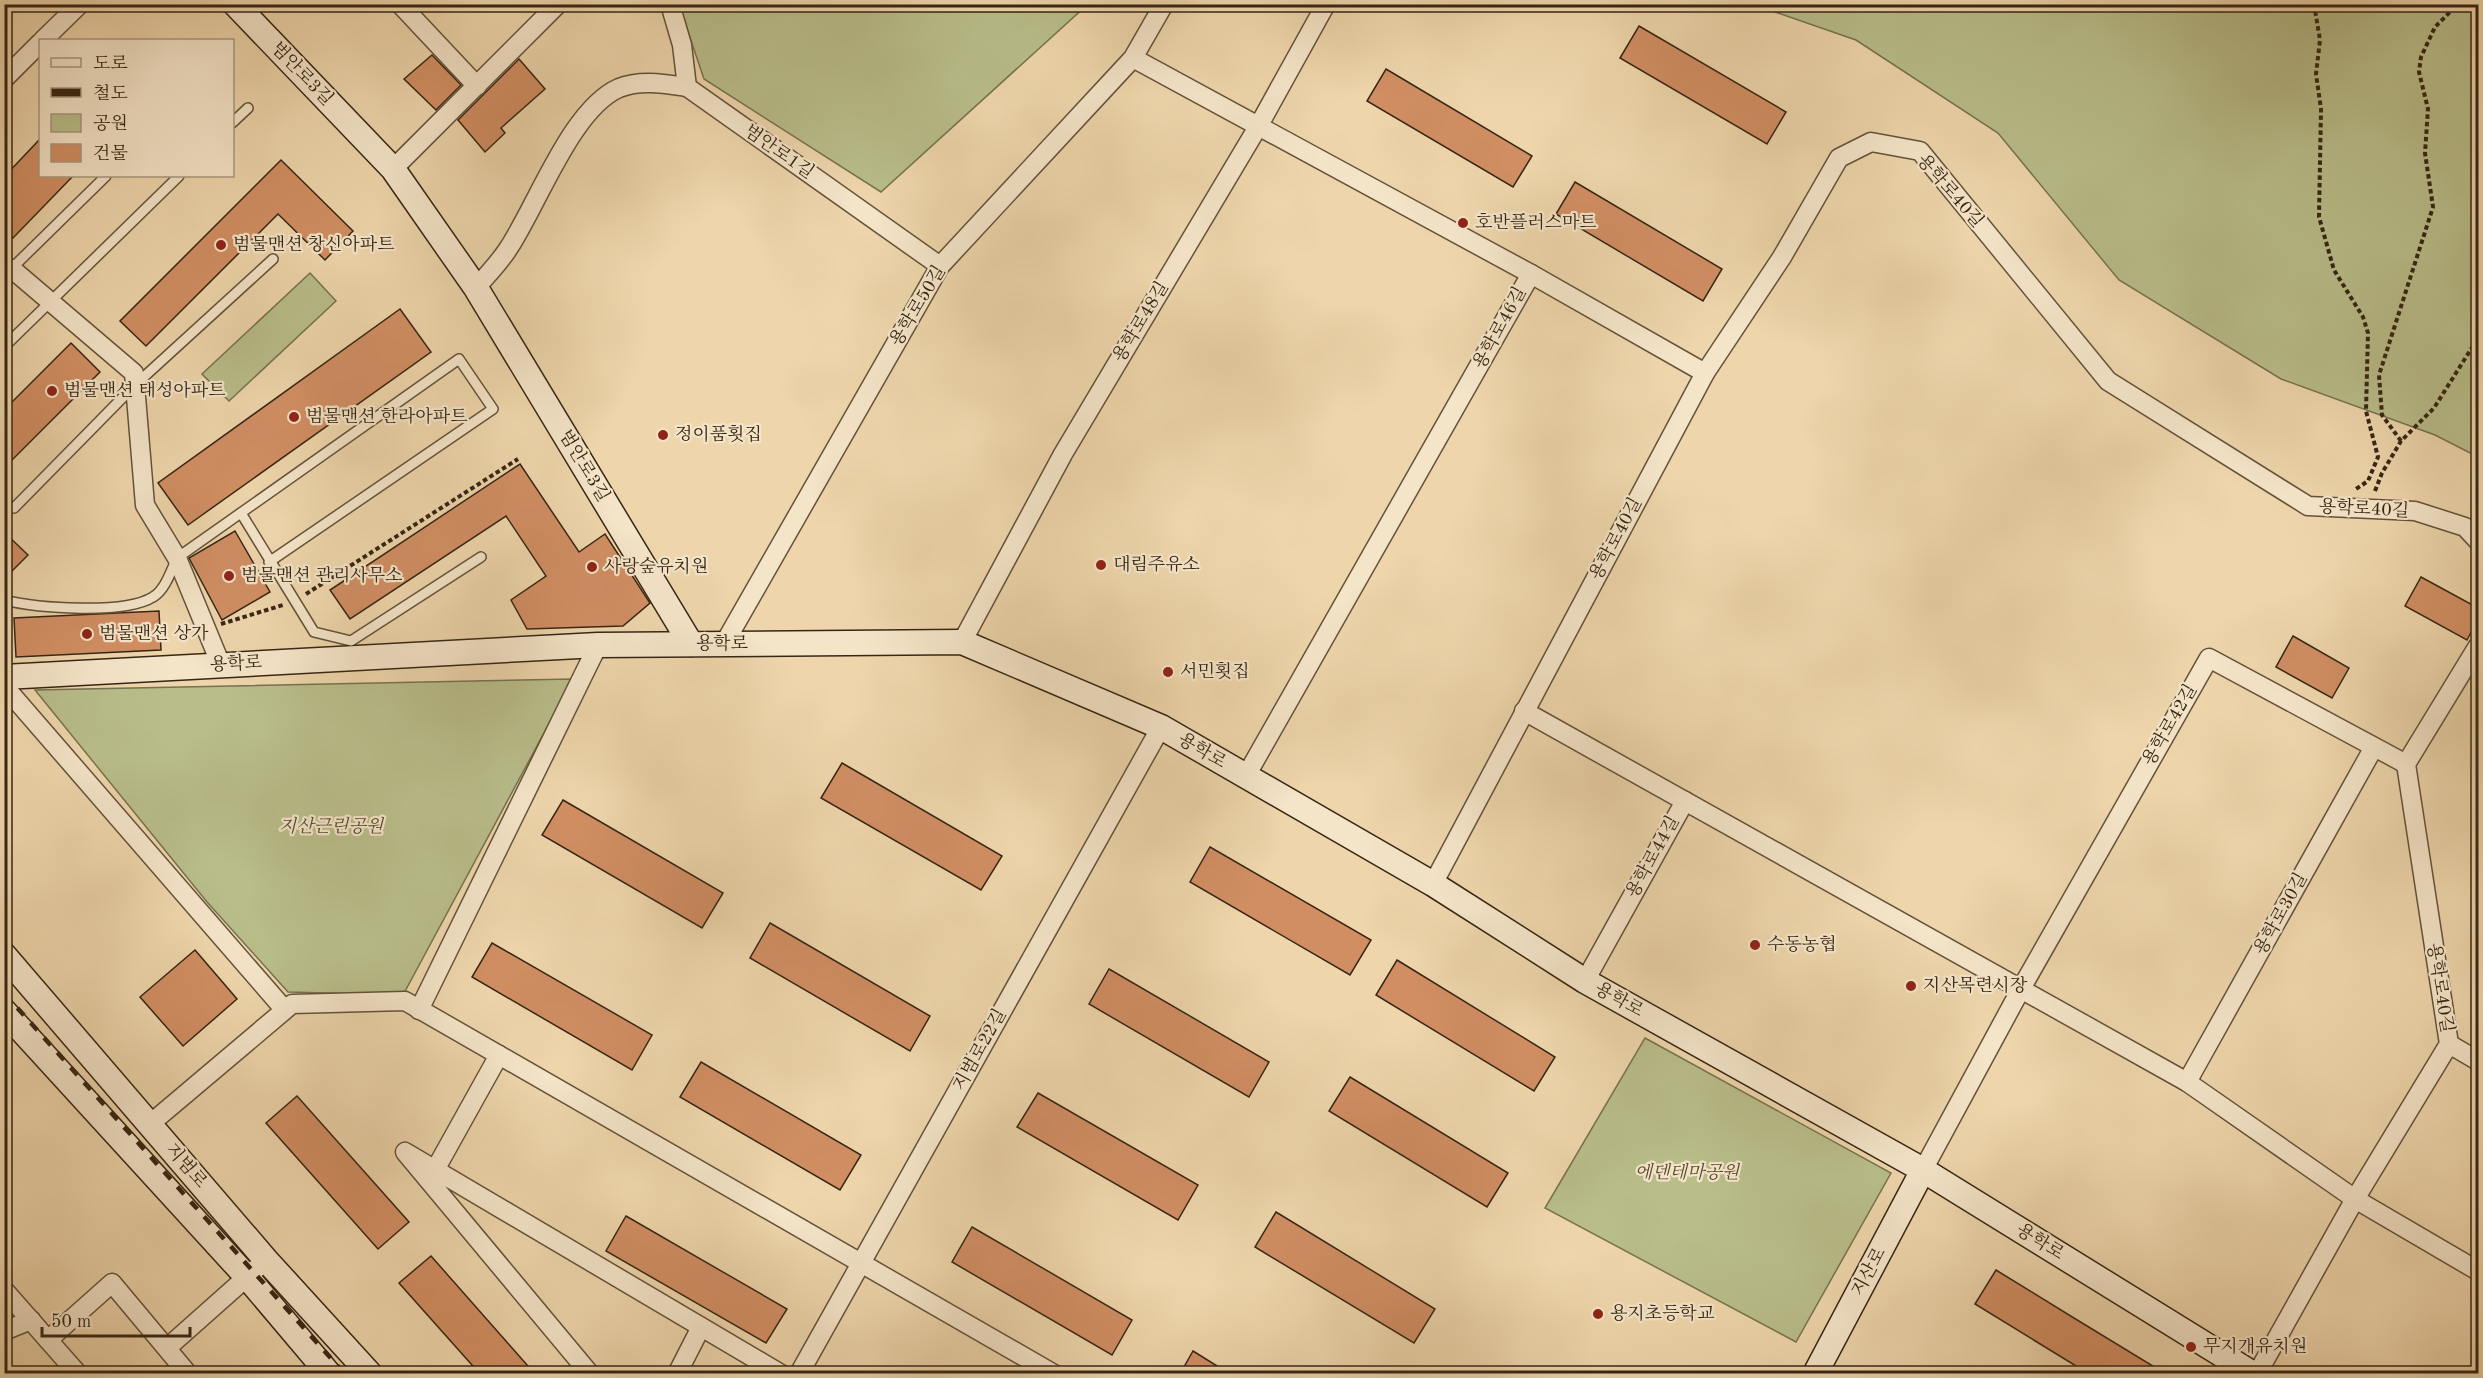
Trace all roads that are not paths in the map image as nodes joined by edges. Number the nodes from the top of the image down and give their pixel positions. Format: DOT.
graph roads {
  1 [pos="80,4"];
  2 [pos="235,4"];
  3 [pos="558,4"];
  4 [pos="670,4"];
  5 [pos="1164,4"];
  6 [pos="1326,4"];
  7 [pos="401,5"];
  8 [pos="45,39"];
  9 [pos="39,45"];
  10 [pos="1133,58"];
  11 [pos="4,79"];
  12 [pos="477,86"];
  13 [pos="687,87"];
  14 [pos="248,108"];
  15 [pos="234,121"];
  16 [pos="1259,125"];
  17 [pos="393,170"];
  18 [pos="105,177"];
  19 [pos="178,177"];
  20 [pos="273,260"];
  21 [pos="940,266"];
  22 [pos="8,272"];
  23 [pos="1531,274"];
  24 [pos="476,288"];
  25 [pos="50,301"];
  26 [pos="4,347"];
  27 [pos="1705,373"];
  28 [pos="135,385"];
  29 [pos="14,508"];
  30 [pos="241,513"];
  31 [pos="2478,541"];
  32 [pos="481,557"];
  33 [pos="177,558"];
  34 [pos="270,562"];
  35 [pos="4,600"];
  36 [pos="962,642"];
  37 [pos="692,644"];
  38 [pos="724,644"];
  39 [pos="598,645"];
  40 [pos="2478,646"];
  41 [pos="221,665"];
  42 [pos="4,677"];
  43 [pos="4,686"];
  44 [pos="1524,711"];
  45 [pos="1161,727"];
  46 [pos="2374,747"];
  47 [pos="2406,764"];
  48 [pos="1246,776"];
  49 [pos="1685,801"];
  50 [pos="1433,884"];
  51 [pos="4,955"];
  52 [pos="1585,981"];
  53 [pos="2022,987"];
  54 [pos="284,1009"];
  55 [pos="419,1010"];
  56 [pos="4,1011"];
  57 [pos="2449,1044"];
  58 [pos="499,1055"];
  59 [pos="2478,1061"];
  60 [pos="2187,1082"];
  61 [pos="150,1124"];
  62 [pos="435,1170"];
  63 [pos="1923,1170"];
  64 [pos="2355,1199"];
  65 [pos="266,1260"];
  66 [pos="860,1264"];
  67 [pos="2478,1270"];
  68 [pos="247,1277"];
  69 [pos="4,1290"];
  70 [pos="31,1320"];
  71 [pos="701,1327"];
  72 [pos="4,1331"];
  73 [pos="48,1340"];
  74 [pos="167,1348"];
  75 [pos="78,1374"];
  76 [pos="188,1374"];
  77 [pos="329,1374"];
  78 [pos="370,1374"];
  79 [pos="590,1374"];
  80 [pos="677,1374"];
  81 [pos="781,1374"];
  82 [pos="799,1374"];
  83 [pos="1054,1374"];
  84 [pos="1815,1374"];
  85 [pos="2255,1374"];
  1 -- 8 [label="street"];
  2 -- 17 [label="street, 범안로3길"];
  3 -- 12 [label="street"];
  4 -- 13 [label="street"];
  5 -- 10 [label="street, 용학로50길"];
  6 -- 16 [label="street, 용학로48길"];
  7 -- 12 [label="street"];
  9 -- 11 [label="street"];
  10 -- 16 [label="street, 용학로46길"];
  10 -- 21 [label="street, 용학로50길"];
  12 -- 17 [label="street"];
  13 -- 21 [label="street, 범안로1길"];
  13 -- 24 [label="street"];
  14 -- 15 [label="lane"];
  16 -- 23 [label="street, 용학로46길"];
  16 -- 36 [label="street, 용학로48길"];
  17 -- 24 [label="street, 범안로3길"];
  18 -- 22 [label="lane"];
  19 -- 25 [label="lane"];
  20 -- 28 [label="lane"];
  21 -- 38 [label="street, 용학로50길"];
  22 -- 25 [label="street"];
  23 -- 27 [label="street"];
  23 -- 48 [label="street, 용학로46길"];
  24 -- 37 [label="street, 범안로3길"];
  25 -- 26 [label="lane"];
  25 -- 28 [label="street"];
  27 -- 31 [label="street, 용학로40길"];
  27 -- 44 [label="street, 용학로40길"];
  28 -- 29 [label="lane"];
  28 -- 33 [label="street"];
  30 -- 33 [label="lane"];
  30 -- 34 [label="lane"];
  30 -- 34 [label="lane"];
  32 -- 34 [label="lane"];
  33 -- 35 [label="lane"];
  33 -- 41 [label="street"];
  36 -- 38 [label="street, 용학로"];
  36 -- 45 [label="street, 용학로"];
  37 -- 38 [label="street, 용학로"];
  37 -- 39 [label="street, 용학로"];
  39 -- 41 [label="street, 용학로"];
  39 -- 55 [label="street"];
  40 -- 47 [label="street"];
  41 -- 42 [label="street, 용학로"];
  43 -- 54 [label="street"];
  44 -- 49 [label="street, 용학로44길"];
  44 -- 50 [label="street, 용학로40길"];
  45 -- 48 [label="street, 용학로"];
  45 -- 66 [label="street, 지범로22길"];
  46 -- 47 [label="street, 용학로42길"];
  46 -- 53 [label="street, 용학로42길"];
  46 -- 60 [label="street, 용학로30길"];
  47 -- 57 [label="street, 용학로40길"];
  48 -- 50 [label="street, 용학로"];
  49 -- 52 [label="street, 용학로44길"];
  49 -- 53 [label="street"];
  50 -- 52 [label="street, 용학로"];
  51 -- 61 [label="street, 지범로"];
  52 -- 63 [label="street, 용학로"];
  53 -- 60 [label="street"];
  53 -- 63 [label="street, 용학로42길"];
  54 -- 55 [label="street"];
  54 -- 61 [label="street"];
  55 -- 58 [label="street"];
  56 -- 68 [label="street"];
  57 -- 59 [label="street"];
  57 -- 64 [label="street, 용학로40길"];
  58 -- 62 [label="street"];
  58 -- 66 [label="street"];
  60 -- 64 [label="street"];
  61 -- 65 [label="street, 지범로"];
  62 -- 71 [label="street"];
  62 -- 79 [label="street"];
  63 -- 84 [label="street, 지산로"];
  63 -- 85 [label="street, 용학로"];
  64 -- 67 [label="street"];
  64 -- 85 [label="street, 용학로40길"];
  65 -- 68 [label="street"];
  65 -- 78 [label="street, 지범로"];
  66 -- 82 [label="street, 지범로22길"];
  66 -- 83 [label="street"];
  68 -- 74 [label="street"];
  68 -- 77 [label="street"];
  69 -- 70 [label="street"];
  70 -- 72 [label="street"];
  70 -- 73 [label="street"];
  71 -- 80 [label="street"];
  71 -- 81 [label="street"];
  73 -- 74 [label="street"];
  73 -- 75 [label="street"];
  74 -- 76 [label="street"];
}
